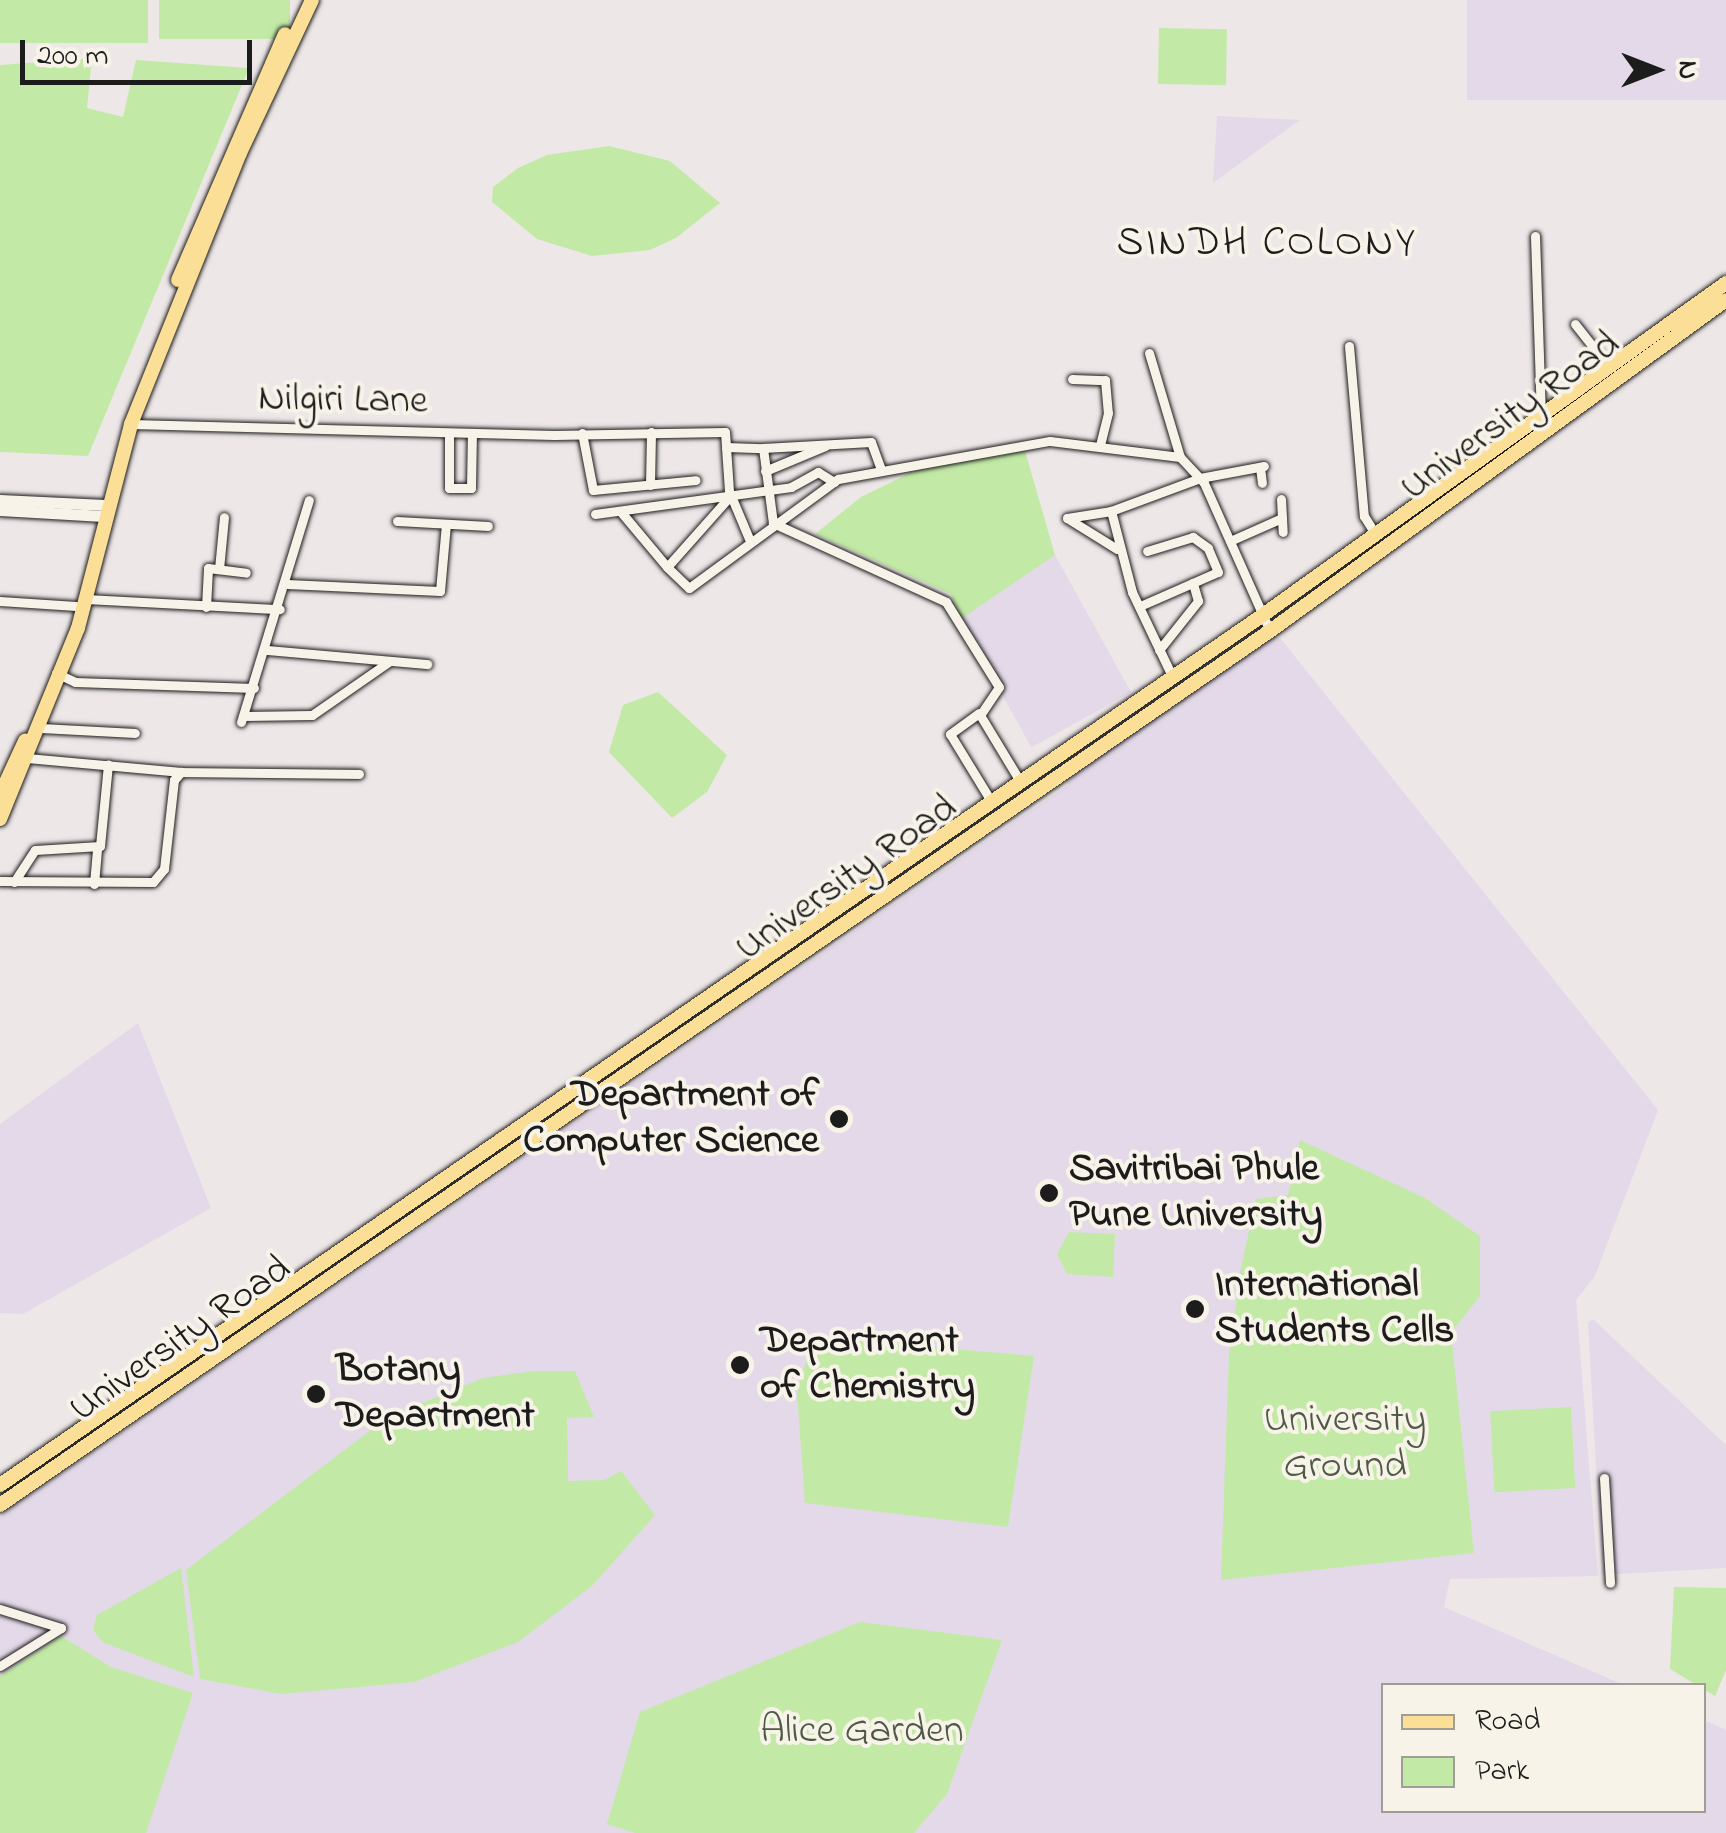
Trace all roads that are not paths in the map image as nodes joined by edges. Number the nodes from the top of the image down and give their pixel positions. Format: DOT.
graph roads {
  1 [pos="301,0"];
  2 [pos="312,0"];
  3 [pos="228,168"];
  4 [pos="1535,236"];
  5 [pos="1726,283"];
  6 [pos="1726,300"];
  7 [pos="1575,324"];
  8 [pos="1349,346"];
  9 [pos="1149,353"];
  10 [pos="1609,367"];
  11 [pos="1072,378"];
  12 [pos="1541,415"];
  13 [pos="130,424"];
  14 [pos="650,432"];
  15 [pos="449,433"];
  16 [pos="472,433"];
  17 [pos="582,433"];
  18 [pos="832,442"];
  19 [pos="1100,446"];
  20 [pos="726,447"];
  21 [pos="762,448"];
  22 [pos="1180,457"];
  23 [pos="766,470"];
  24 [pos="881,470"];
  25 [pos="1200,478"];
  26 [pos="696,480"];
  27 [pos="834,482"];
  28 [pos="1262,483"];
  29 [pos="650,485"];
  30 [pos="768,490"];
  31 [pos="730,494"];
  32 [pos="1280,499"];
  33 [pos="0,500"];
  34 [pos="308,500"];
  35 [pos="0,510"];
  36 [pos="100,510"];
  37 [pos="1112,511"];
  38 [pos="621,512"];
  39 [pos="595,514"];
  40 [pos="224,516"];
  41 [pos="1282,518"];
  42 [pos="396,521"];
  43 [pos="774,523"];
  44 [pos="446,524"];
  45 [pos="488,526"];
  46 [pos="1283,532"];
  47 [pos="1376,535"];
  48 [pos="750,541"];
  49 [pos="1230,541"];
  50 [pos="1118,549"];
  51 [pos="1147,551"];
  52 [pos="667,566"];
  53 [pos="219,569"];
  54 [pos="246,574"];
  55 [pos="1193,583"];
  56 [pos="287,584"];
  57 [pos="0,602"];
  58 [pos="81,602"];
  59 [pos="1140,606"];
  60 [pos="206,607"];
  61 [pos="280,609"];
  62 [pos="1263,615"];
  63 [pos="1270,631"];
  64 [pos="266,650"];
  65 [pos="1158,650"];
  66 [pos="390,661"];
  67 [pos="427,664"];
  68 [pos="58,674"];
  69 [pos="1172,676"];
  70 [pos="254,688"];
  71 [pos="980,714"];
  72 [pos="41,728"];
  73 [pos="136,733"];
  74 [pos="27,758"];
  75 [pos="108,764"];
  76 [pos="180,772"];
  77 [pos="358,774"];
  78 [pos="1020,781"];
  79 [pos="0,794"];
  80 [pos="991,800"];
  81 [pos="0,819"];
  82 [pos="97,849"];
  83 [pos="4,880"];
  84 [pos="94,884"];
  85 [pos="1604,1478"];
  86 [pos="0,1486"];
  87 [pos="0,1505"];
  88 [pos="1610,1583"];
  89 [pos="0,1609"];
  90 [pos="0,1666"];
  1 -- 3 [label="main road"];
  2 -- 3 [label="main road"];
  3 -- 13 [label="main road"];
  3 -- 36 [label="main road"];
  4 -- 12 [label="street"];
  5 -- 10 [label="main road, University Road"];
  6 -- 63 [label="main road, University Road"];
  7 -- 10 [label="street"];
  8 -- 47 [label="street"];
  9 -- 22 [label="street"];
  10 -- 12 [label="main road, University Road"];
  11 -- 19 [label="street"];
  12 -- 47 [label="main road, University Road"];
  13 -- 15 [label="street, Nilgiri Lane"];
  13 -- 36 [label="main road"];
  14 -- 17 [label="street, Nilgiri Lane"];
  14 -- 20 [label="street, Nilgiri Lane"];
  14 -- 29 [label="street"];
  15 -- 16 [label="street, Nilgiri Lane"];
  15 -- 16 [label="street"];
  16 -- 17 [label="street, Nilgiri Lane"];
  17 -- 29 [label="street"];
  18 -- 21 [label="street"];
  18 -- 23 [label="street"];
  18 -- 24 [label="street"];
  19 -- 22 [label="street"];
  19 -- 24 [label="street"];
  20 -- 21 [label="street"];
  20 -- 31 [label="street"];
  21 -- 23 [label="street"];
  22 -- 25 [label="street"];
  23 -- 30 [label="street"];
  24 -- 27 [label="street"];
  25 -- 28 [label="street"];
  25 -- 37 [label="street"];
  25 -- 49 [label="street"];
  26 -- 29 [label="street"];
  27 -- 30 [label="street"];
  27 -- 43 [label="street"];
  30 -- 31 [label="street"];
  30 -- 43 [label="street"];
  31 -- 38 [label="street"];
  31 -- 48 [label="street"];
  31 -- 52 [label="street"];
  32 -- 41 [label="street"];
  33 -- 36 [label="street"];
  34 -- 56 [label="street"];
  35 -- 36 [label="street"];
  36 -- 58 [label="main road"];
  37 -- 50 [label="street"];
  37 -- 50 [label="street"];
  38 -- 39 [label="street"];
  38 -- 52 [label="street"];
  40 -- 53 [label="street"];
  41 -- 46 [label="street"];
  41 -- 49 [label="street"];
  42 -- 44 [label="street"];
  43 -- 48 [label="street"];
  43 -- 71 [label="street"];
  44 -- 45 [label="street"];
  44 -- 56 [label="street"];
  47 -- 62 [label="main road, University Road"];
  48 -- 52 [label="street"];
  49 -- 62 [label="street"];
  50 -- 59 [label="street"];
  51 -- 55 [label="street"];
  53 -- 54 [label="street"];
  53 -- 60 [label="street"];
  55 -- 59 [label="street"];
  55 -- 65 [label="street"];
  56 -- 61 [label="street"];
  57 -- 58 [label="street"];
  58 -- 60 [label="street"];
  58 -- 68 [label="main road"];
  59 -- 65 [label="street"];
  60 -- 61 [label="street"];
  61 -- 64 [label="street"];
  62 -- 63 [label="street"];
  62 -- 69 [label="main road, University Road"];
  63 -- 87 [label="main road, University Road"];
  64 -- 66 [label="street"];
  64 -- 70 [label="street"];
  65 -- 69 [label="street"];
  66 -- 67 [label="street"];
  66 -- 70 [label="street"];
  68 -- 70 [label="street"];
  68 -- 72 [label="main road"];
  68 -- 79 [label="main road"];
  69 -- 78 [label="main road, University Road"];
  71 -- 78 [label="street"];
  71 -- 80 [label="street"];
  72 -- 73 [label="street"];
  72 -- 74 [label="main road"];
  74 -- 75 [label="street"];
  74 -- 81 [label="main road"];
  75 -- 76 [label="street"];
  75 -- 82 [label="street"];
  76 -- 77 [label="street"];
  76 -- 84 [label="street"];
  78 -- 80 [label="main road, University Road"];
  80 -- 86 [label="main road, University Road"];
  82 -- 83 [label="street"];
  82 -- 84 [label="street"];
  83 -- 84 [label="street"];
  85 -- 88 [label="street"];
  89 -- 90 [label="street"];
}
